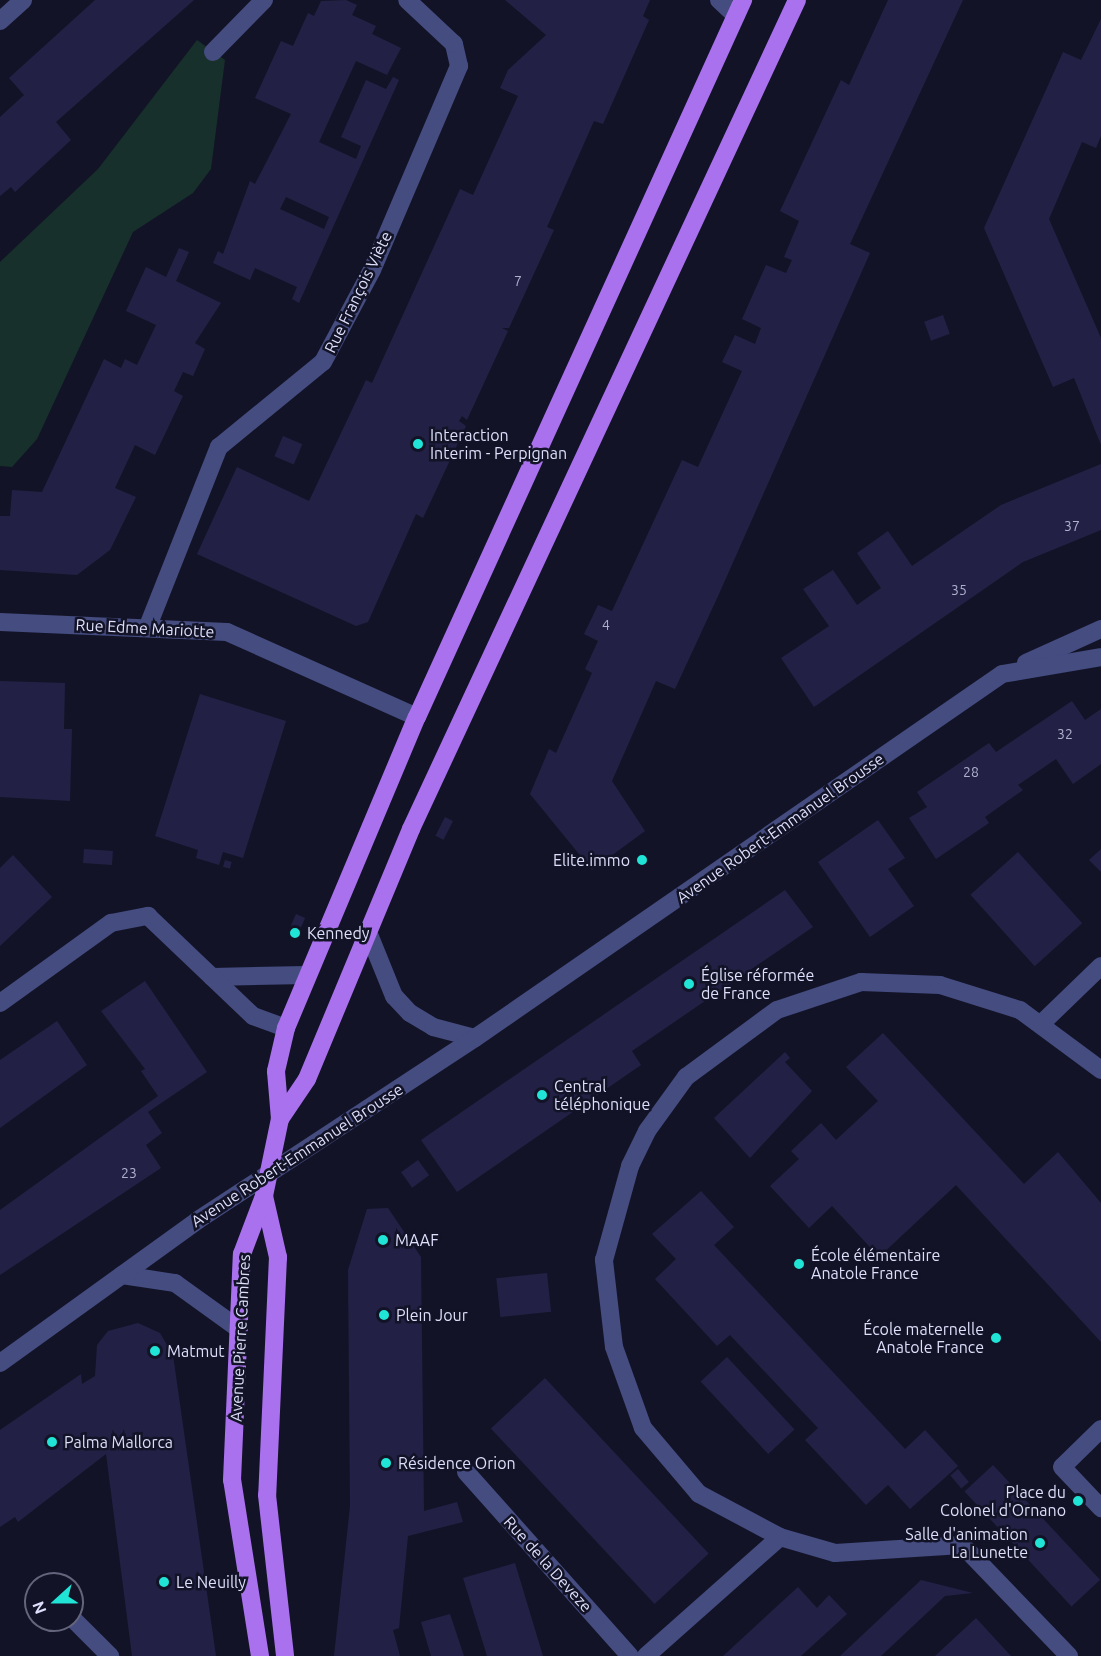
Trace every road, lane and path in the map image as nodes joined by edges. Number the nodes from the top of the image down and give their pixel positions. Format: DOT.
graph roads {
  1 [pos="23,0"];
  2 [pos="264,0"];
  3 [pos="407,0"];
  4 [pos="719,0"];
  5 [pos="797,0"];
  6 [pos="740,8"];
  7 [pos="0,21"];
  8 [pos="213,52"];
  9 [pos="0,622"];
  10 [pos="148,626"];
  11 [pos="1101,629"];
  12 [pos="1101,657"];
  13 [pos="1002,674"];
  14 [pos="417,717"];
  15 [pos="370,937"];
  16 [pos="1101,966"];
  17 [pos="306,975"];
  18 [pos="212,977"];
  19 [pos="0,1003"];
  20 [pos="1042,1023"];
  21 [pos="286,1028"];
  22 [pos="475,1038"];
  23 [pos="1101,1070"];
  24 [pos="280,1119"];
  25 [pos="265,1188"];
  26 [pos="122,1275"];
  27 [pos="239,1329"];
  28 [pos="0,1364"];
  29 [pos="1101,1429"];
  30 [pos="466,1472"];
  31 [pos="1101,1508"];
  32 [pos="780,1537"];
  33 [pos="84,1630"];
  34 [pos="110,1656"];
  35 [pos="260,1656"];
  36 [pos="285,1656"];
  37 [pos="630,1656"];
  38 [pos="646,1656"];
  39 [pos="1069,1656"];
  1 -- 7 [label="street"];
  2 -- 8 [label="street"];
  3 -- 10 [label="street, Rue François Viète"];
  4 -- 6 [label="street"];
  5 -- 15 [label="main road"];
  6 -- 14 [label="main road"];
  9 -- 10 [label="street, Rue Edme Mariotte"];
  10 -- 14 [label="street, Rue Edme Mariotte"];
  11 -- 13 [label="street"];
  12 -- 13 [label="street, Avenue Robert-Emmanuel Brousse"];
  13 -- 22 [label="street, Avenue Robert-Emmanuel Brousse"];
  14 -- 17 [label="main road"];
  15 -- 22 [label="street"];
  15 -- 24 [label="main road"];
  16 -- 20 [label="street"];
  17 -- 18 [label="street"];
  17 -- 21 [label="main road"];
  18 -- 19 [label="street"];
  18 -- 21 [label="street"];
  20 -- 23 [label="street"];
  20 -- 32 [label="street"];
  21 -- 24 [label="main road"];
  22 -- 25 [label="street, Avenue Robert-Emmanuel Brousse"];
  24 -- 25 [label="main road"];
  25 -- 26 [label="street, Avenue Robert-Emmanuel Brousse"];
  25 -- 27 [label="main road, Avenue Pierre Cambres"];
  25 -- 36 [label="main road, Avenue Pierre Cambres"];
  26 -- 27 [label="street"];
  26 -- 28 [label="street, Avenue Robert-Emmanuel Brousse"];
  27 -- 35 [label="main road, Avenue Pierre Cambres"];
  29 -- 31 [label="street"];
  30 -- 37 [label="street, Rue de la Deveze"];
  32 -- 38 [label="street"];
  32 -- 39 [label="street"];
  33 -- 34 [label="street"];
}
